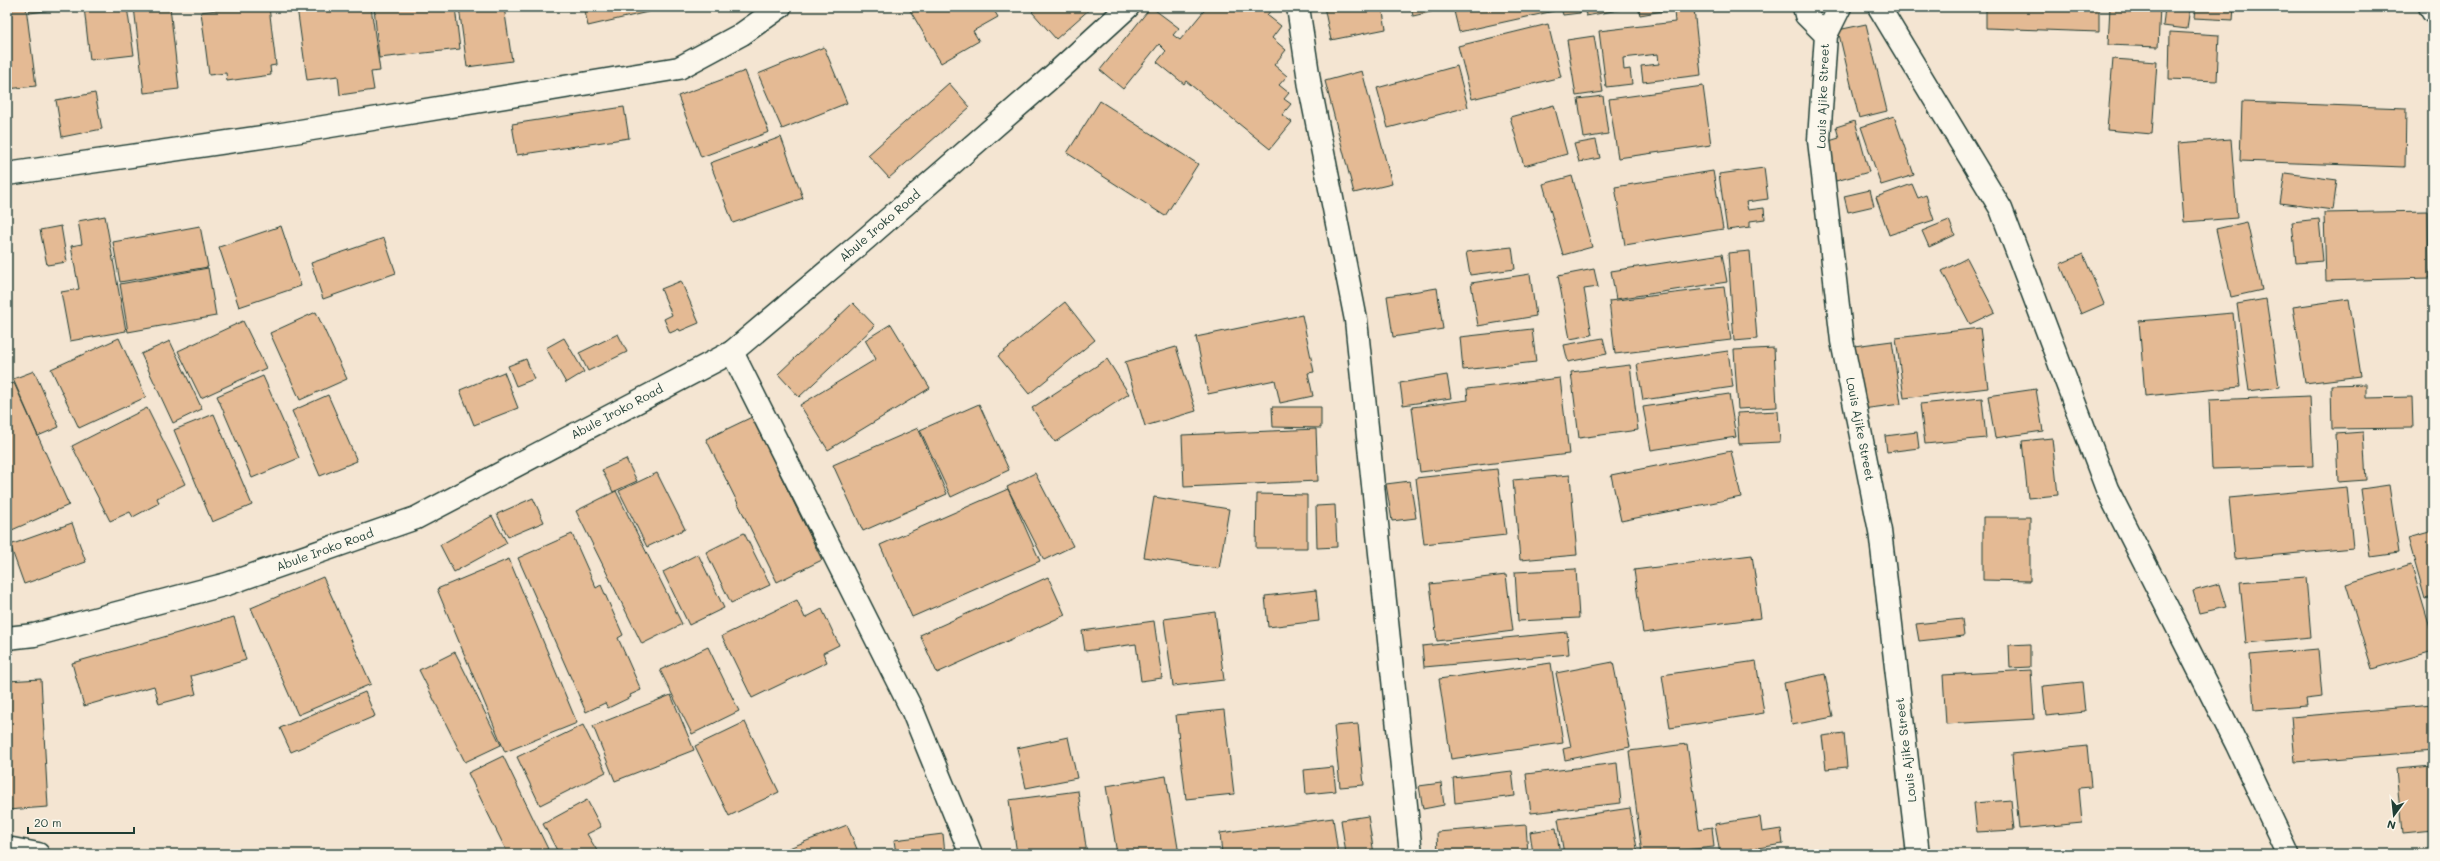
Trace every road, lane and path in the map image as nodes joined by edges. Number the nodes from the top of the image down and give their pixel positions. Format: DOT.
graph roads {
  1 [pos="780,7"];
  2 [pos="1128,7"];
  3 [pos="1298,7"];
  4 [pos="1804,7"];
  5 [pos="1840,7"];
  6 [pos="1878,7"];
  7 [pos="2430,7"];
  8 [pos="2433,12"];
  9 [pos="1826,35"];
  10 [pos="7,174"];
  11 [pos="732,352"];
  12 [pos="7,638"];
  13 [pos="7,848"];
  14 [pos="38,854"];
  15 [pos="971,854"];
  16 [pos="1411,854"];
  17 [pos="1918,854"];
  18 [pos="2288,854"];
  1 -- 10 [label="street"];
  2 -- 11 [label="street, Abule Iroko Road"];
  3 -- 16 [label="street"];
  4 -- 9 [label="street"];
  5 -- 9 [label="street, Louis Ajike Street"];
  6 -- 18 [label="street"];
  7 -- 8 [label="street"];
  9 -- 17 [label="street, Louis Ajike Street"];
  11 -- 12 [label="street, Abule Iroko Road"];
  11 -- 15 [label="street"];
  13 -- 14 [label="street"];
}
